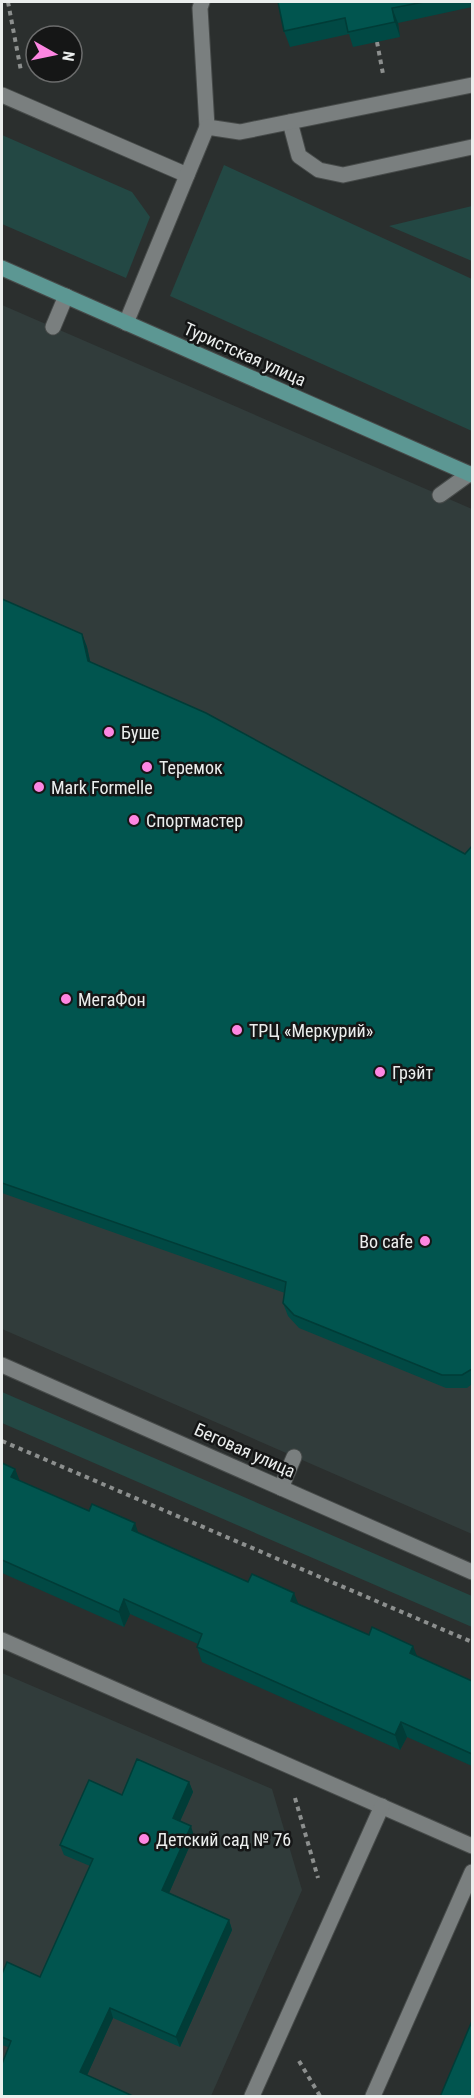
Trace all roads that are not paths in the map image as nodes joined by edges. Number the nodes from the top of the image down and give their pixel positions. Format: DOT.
graph roads {
  1 [pos="202,2"];
  2 [pos="472,85"];
  3 [pos="2,95"];
  4 [pos="290,122"];
  5 [pos="207,127"];
  6 [pos="472,147"];
  7 [pos="187,175"];
  8 [pos="2,268"];
  9 [pos="66,296"];
  10 [pos="126,323"];
  11 [pos="53,327"];
  12 [pos="471,475"];
  13 [pos="440,495"];
  14 [pos="2,1365"];
  15 [pos="294,1457"];
  16 [pos="281,1488"];
  17 [pos="472,1572"];
  18 [pos="2,1640"];
  19 [pos="382,1806"];
  20 [pos="472,1846"];
  21 [pos="472,1872"];
  22 [pos="252,2097"];
  23 [pos="373,2097"];
  1 -- 5 [label="street"];
  2 -- 4 [label="street"];
  3 -- 7 [label="street"];
  4 -- 5 [label="street"];
  4 -- 6 [label="street"];
  5 -- 7 [label="street"];
  7 -- 10 [label="street"];
  8 -- 9 [label="street, Туристская улица"];
  9 -- 10 [label="street, Туристская улица"];
  9 -- 11 [label="street"];
  10 -- 12 [label="street, Туристская улица"];
  12 -- 13 [label="street"];
  14 -- 16 [label="street, Беговая улица"];
  15 -- 16 [label="street"];
  16 -- 17 [label="street, Беговая улица"];
  18 -- 19 [label="street"];
  19 -- 20 [label="street"];
  19 -- 22 [label="street"];
  21 -- 23 [label="street"];
}
